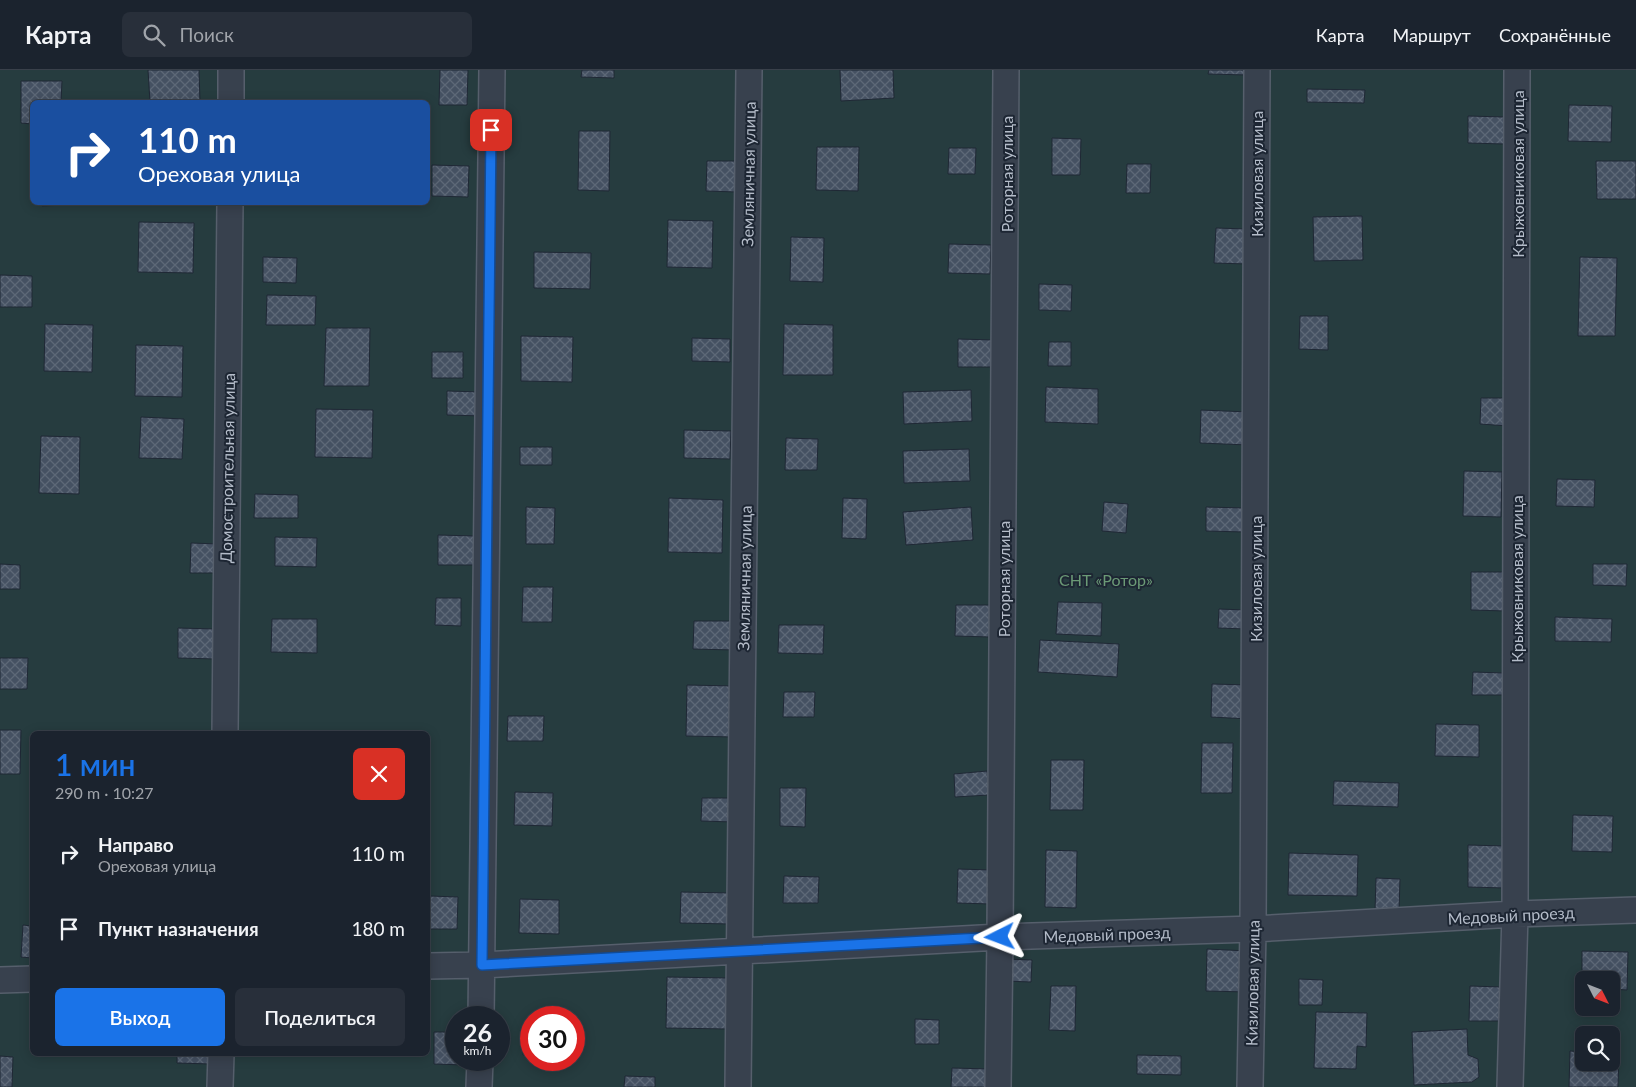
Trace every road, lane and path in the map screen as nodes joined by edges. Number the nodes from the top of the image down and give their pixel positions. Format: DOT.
graph roads {
  1 [pos="231,70"];
  2 [pos="492,70"];
  3 [pos="749,70"];
  4 [pos="1006,70"];
  5 [pos="1257,70"];
  6 [pos="1517,70"];
  7 [pos="231,100"];
  8 [pos="230,205"];
  9 [pos="225,731"];
  10 [pos="1636,910"];
  11 [pos="1515,914"];
  12 [pos="1253,929"];
  13 [pos="1000,937"];
  14 [pos="740,951"];
  15 [pos="482,965"];
  16 [pos="430,966"];
  17 [pos="30,979"];
  18 [pos="0,980"];
  19 [pos="480,1006"];
  20 [pos="221,1056"];
  21 [pos="480,1071"];
  22 [pos="220,1087"];
  23 [pos="479,1087"];
  24 [pos="738,1087"];
  25 [pos="998,1087"];
  26 [pos="1250,1087"];
  27 [pos="1510,1087"];
  1 -- 7 [label="street"];
  2 -- 15 [label="street"];
  3 -- 14 [label="street, Земляничная улица"];
  4 -- 13 [label="street, Роторная улица"];
  5 -- 12 [label="street, Кизиловая улица"];
  6 -- 11 [label="street, Крыжовниковая улица"];
  8 -- 9 [label="street, Домостроительная улица"];
  10 -- 11 [label="street, Медовый проезд"];
  11 -- 12 [label="street, Медовый проезд"];
  11 -- 27 [label="street, Крыжовниковая улица"];
  12 -- 13 [label="street, Медовый проезд"];
  12 -- 26 [label="street, Кизиловая улица"];
  13 -- 14 [label="street, Медовый проезд"];
  13 -- 25 [label="street, Роторная улица"];
  14 -- 15 [label="street, Медовый проезд"];
  14 -- 24 [label="street, Земляничная улица"];
  15 -- 16 [label="street, Медовый проезд"];
  15 -- 19 [label="street"];
  17 -- 18 [label="street"];
  20 -- 22 [label="street"];
  21 -- 23 [label="street"];
}
